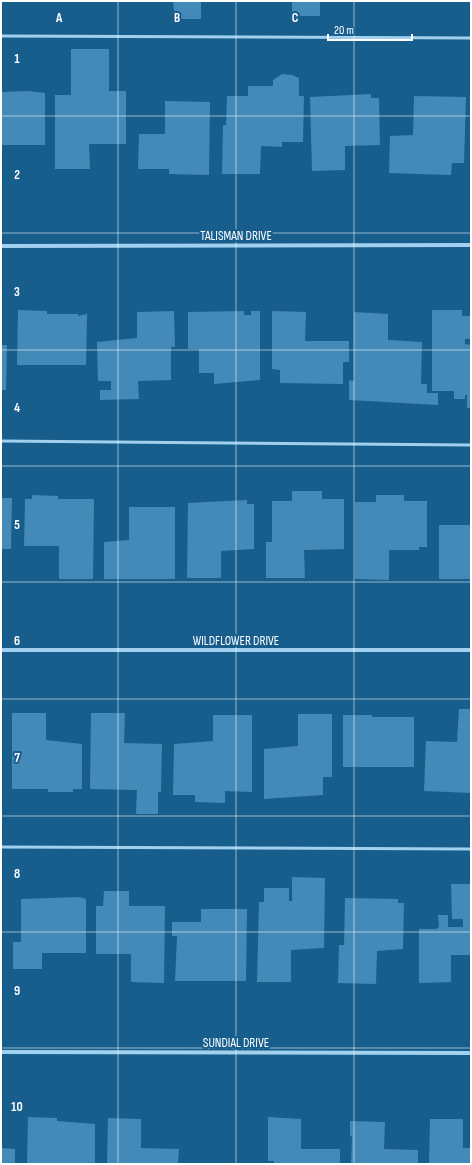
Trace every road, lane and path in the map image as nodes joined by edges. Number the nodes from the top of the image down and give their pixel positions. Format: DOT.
graph roads {
  1 [pos="1,36"];
  2 [pos="471,38"];
  3 [pos="471,245"];
  4 [pos="1,246"];
  5 [pos="1,441"];
  6 [pos="471,444"];
  7 [pos="1,650"];
  8 [pos="471,650"];
  9 [pos="1,847"];
  10 [pos="471,849"];
  11 [pos="1,1052"];
  12 [pos="471,1053"];
  1 -- 2 [label="lane"];
  3 -- 4 [label="street, TALISMAN DRIVE"];
  5 -- 6 [label="lane"];
  7 -- 8 [label="street, WILDFLOWER DRIVE"];
  9 -- 10 [label="lane"];
  11 -- 12 [label="street, SUNDIAL DRIVE"];
}
